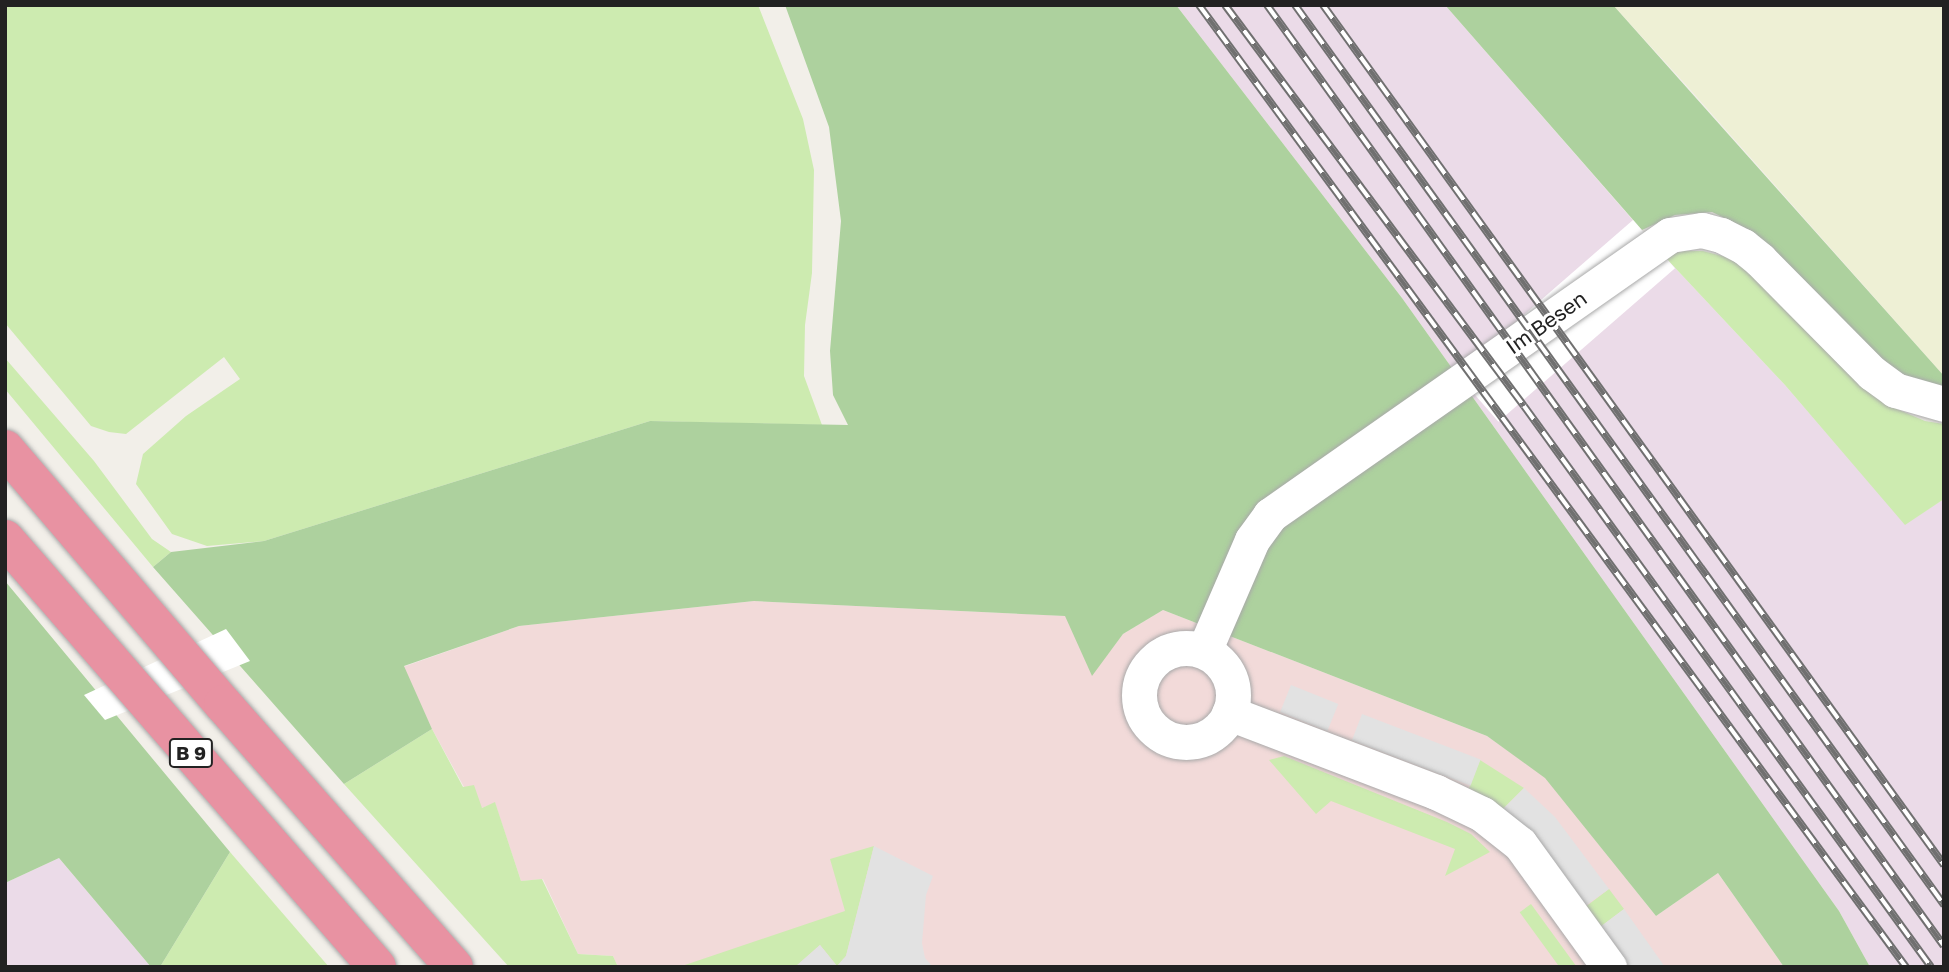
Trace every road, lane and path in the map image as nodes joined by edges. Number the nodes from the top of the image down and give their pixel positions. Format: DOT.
graph roads {
  1 [pos="1944,404"];
  2 [pos="5,449"];
  3 [pos="5,539"];
  4 [pos="1204,651"];
  5 [pos="1229,713"];
  6 [pos="377,967"];
  7 [pos="454,967"];
  8 [pos="1609,967"];
  1 -- 4 [label="street, Im Besen"];
  2 -- 7 [label="highway, B 9"];
  3 -- 6 [label="highway, B 9"];
  4 -- 5 [label="street"];
  4 -- 5 [label="street"];
  5 -- 8 [label="street"];
}
